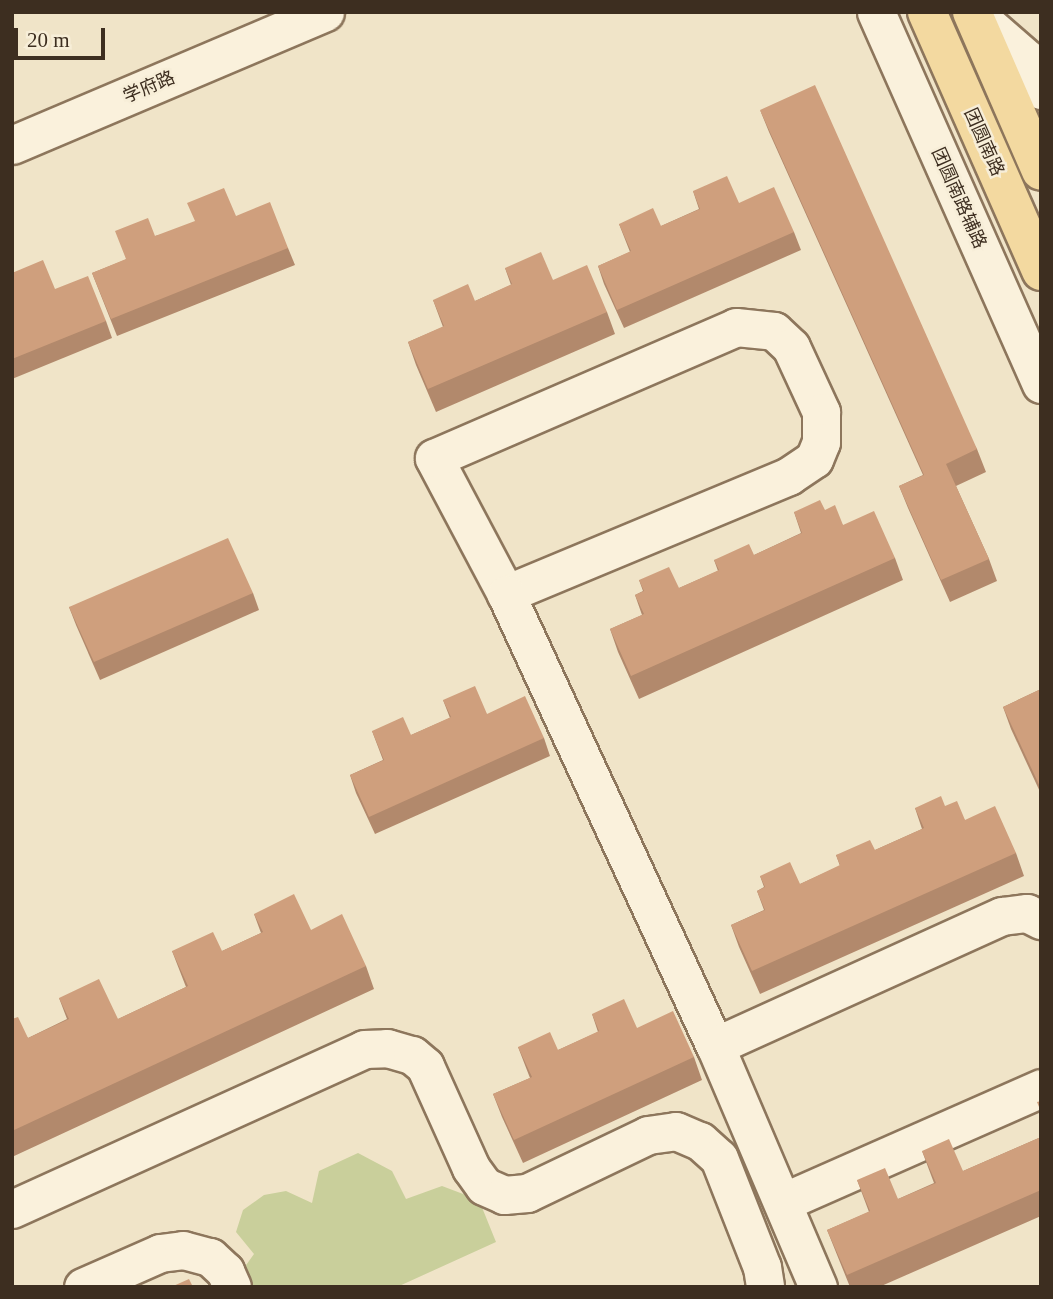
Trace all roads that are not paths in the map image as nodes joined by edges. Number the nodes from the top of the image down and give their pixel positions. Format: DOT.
graph roads {
  1 [pos="325,12"];
  2 [pos="876,12"];
  3 [pos="927,12"];
  4 [pos="972,12"];
  5 [pos="1041,90"];
  6 [pos="12,145"];
  7 [pos="1041,171"];
  8 [pos="1041,271"];
  9 [pos="1041,384"];
  10 [pos="506,594"];
  11 [pos="1041,920"];
  12 [pos="715,1046"];
  13 [pos="1041,1088"];
  14 [pos="783,1202"];
  15 [pos="12,1209"];
  16 [pos="83,1287"];
  17 [pos="232,1287"];
  18 [pos="765,1287"];
  19 [pos="818,1287"];
  1 -- 6 [label="street, 学府路"];
  2 -- 9 [label="street, 团圆南路辅路"];
  3 -- 8 [label="main road, 团圆南路"];
  4 -- 5 [label="street"];
  4 -- 7 [label="main road"];
  10 -- 10 [label="street"];
  10 -- 12 [label="street"];
  11 -- 12 [label="street"];
  12 -- 14 [label="street"];
  13 -- 14 [label="street"];
  14 -- 19 [label="street"];
  15 -- 18 [label="street"];
  16 -- 17 [label="street"];
}
